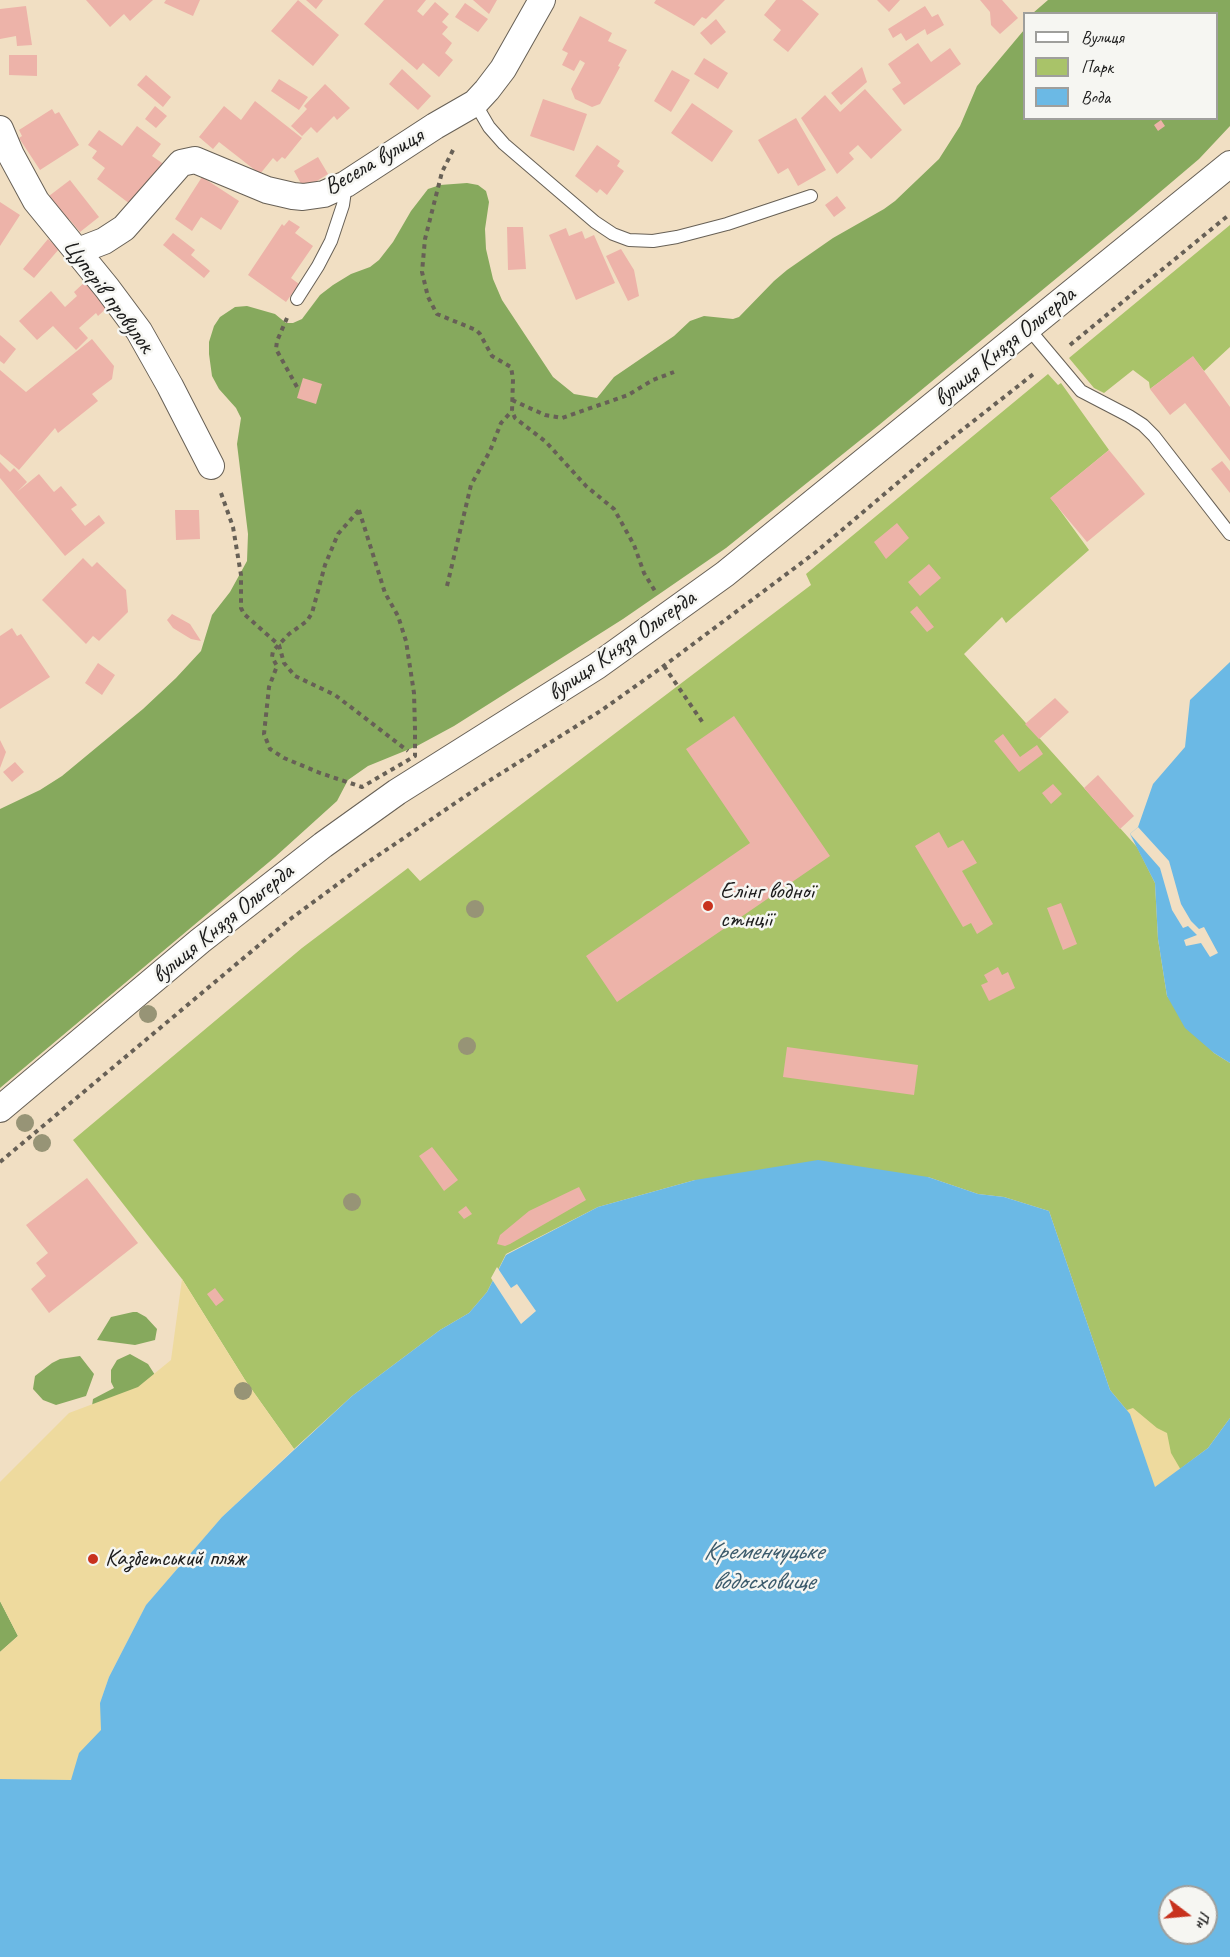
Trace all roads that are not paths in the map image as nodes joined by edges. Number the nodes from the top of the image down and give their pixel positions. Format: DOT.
graph roads {
  1 [pos="542,0"];
  2 [pos="475,103"];
  3 [pos="0,129"];
  4 [pos="5,157"];
  5 [pos="1230,164"];
  6 [pos="346,184"];
  7 [pos="811,196"];
  8 [pos="78,252"];
  9 [pos="297,299"];
  10 [pos="1028,328"];
  11 [pos="210,466"];
  12 [pos="1230,534"];
  13 [pos="0,1109"];
  1 -- 2 [label="street, Весела вулиця"];
  2 -- 6 [label="street, Весела вулиця"];
  2 -- 7 [label="lane"];
  3 -- 4 [label="street, Цуперів провулок"];
  4 -- 8 [label="street, Цуперів провулок"];
  5 -- 10 [label="street, вулиця Князя Ольгерда"];
  6 -- 8 [label="street, Весела вулиця"];
  6 -- 9 [label="lane"];
  8 -- 11 [label="street, Цуперів провулок"];
  10 -- 12 [label="lane"];
  10 -- 13 [label="street, вулиця Князя Ольгерда"];
}
